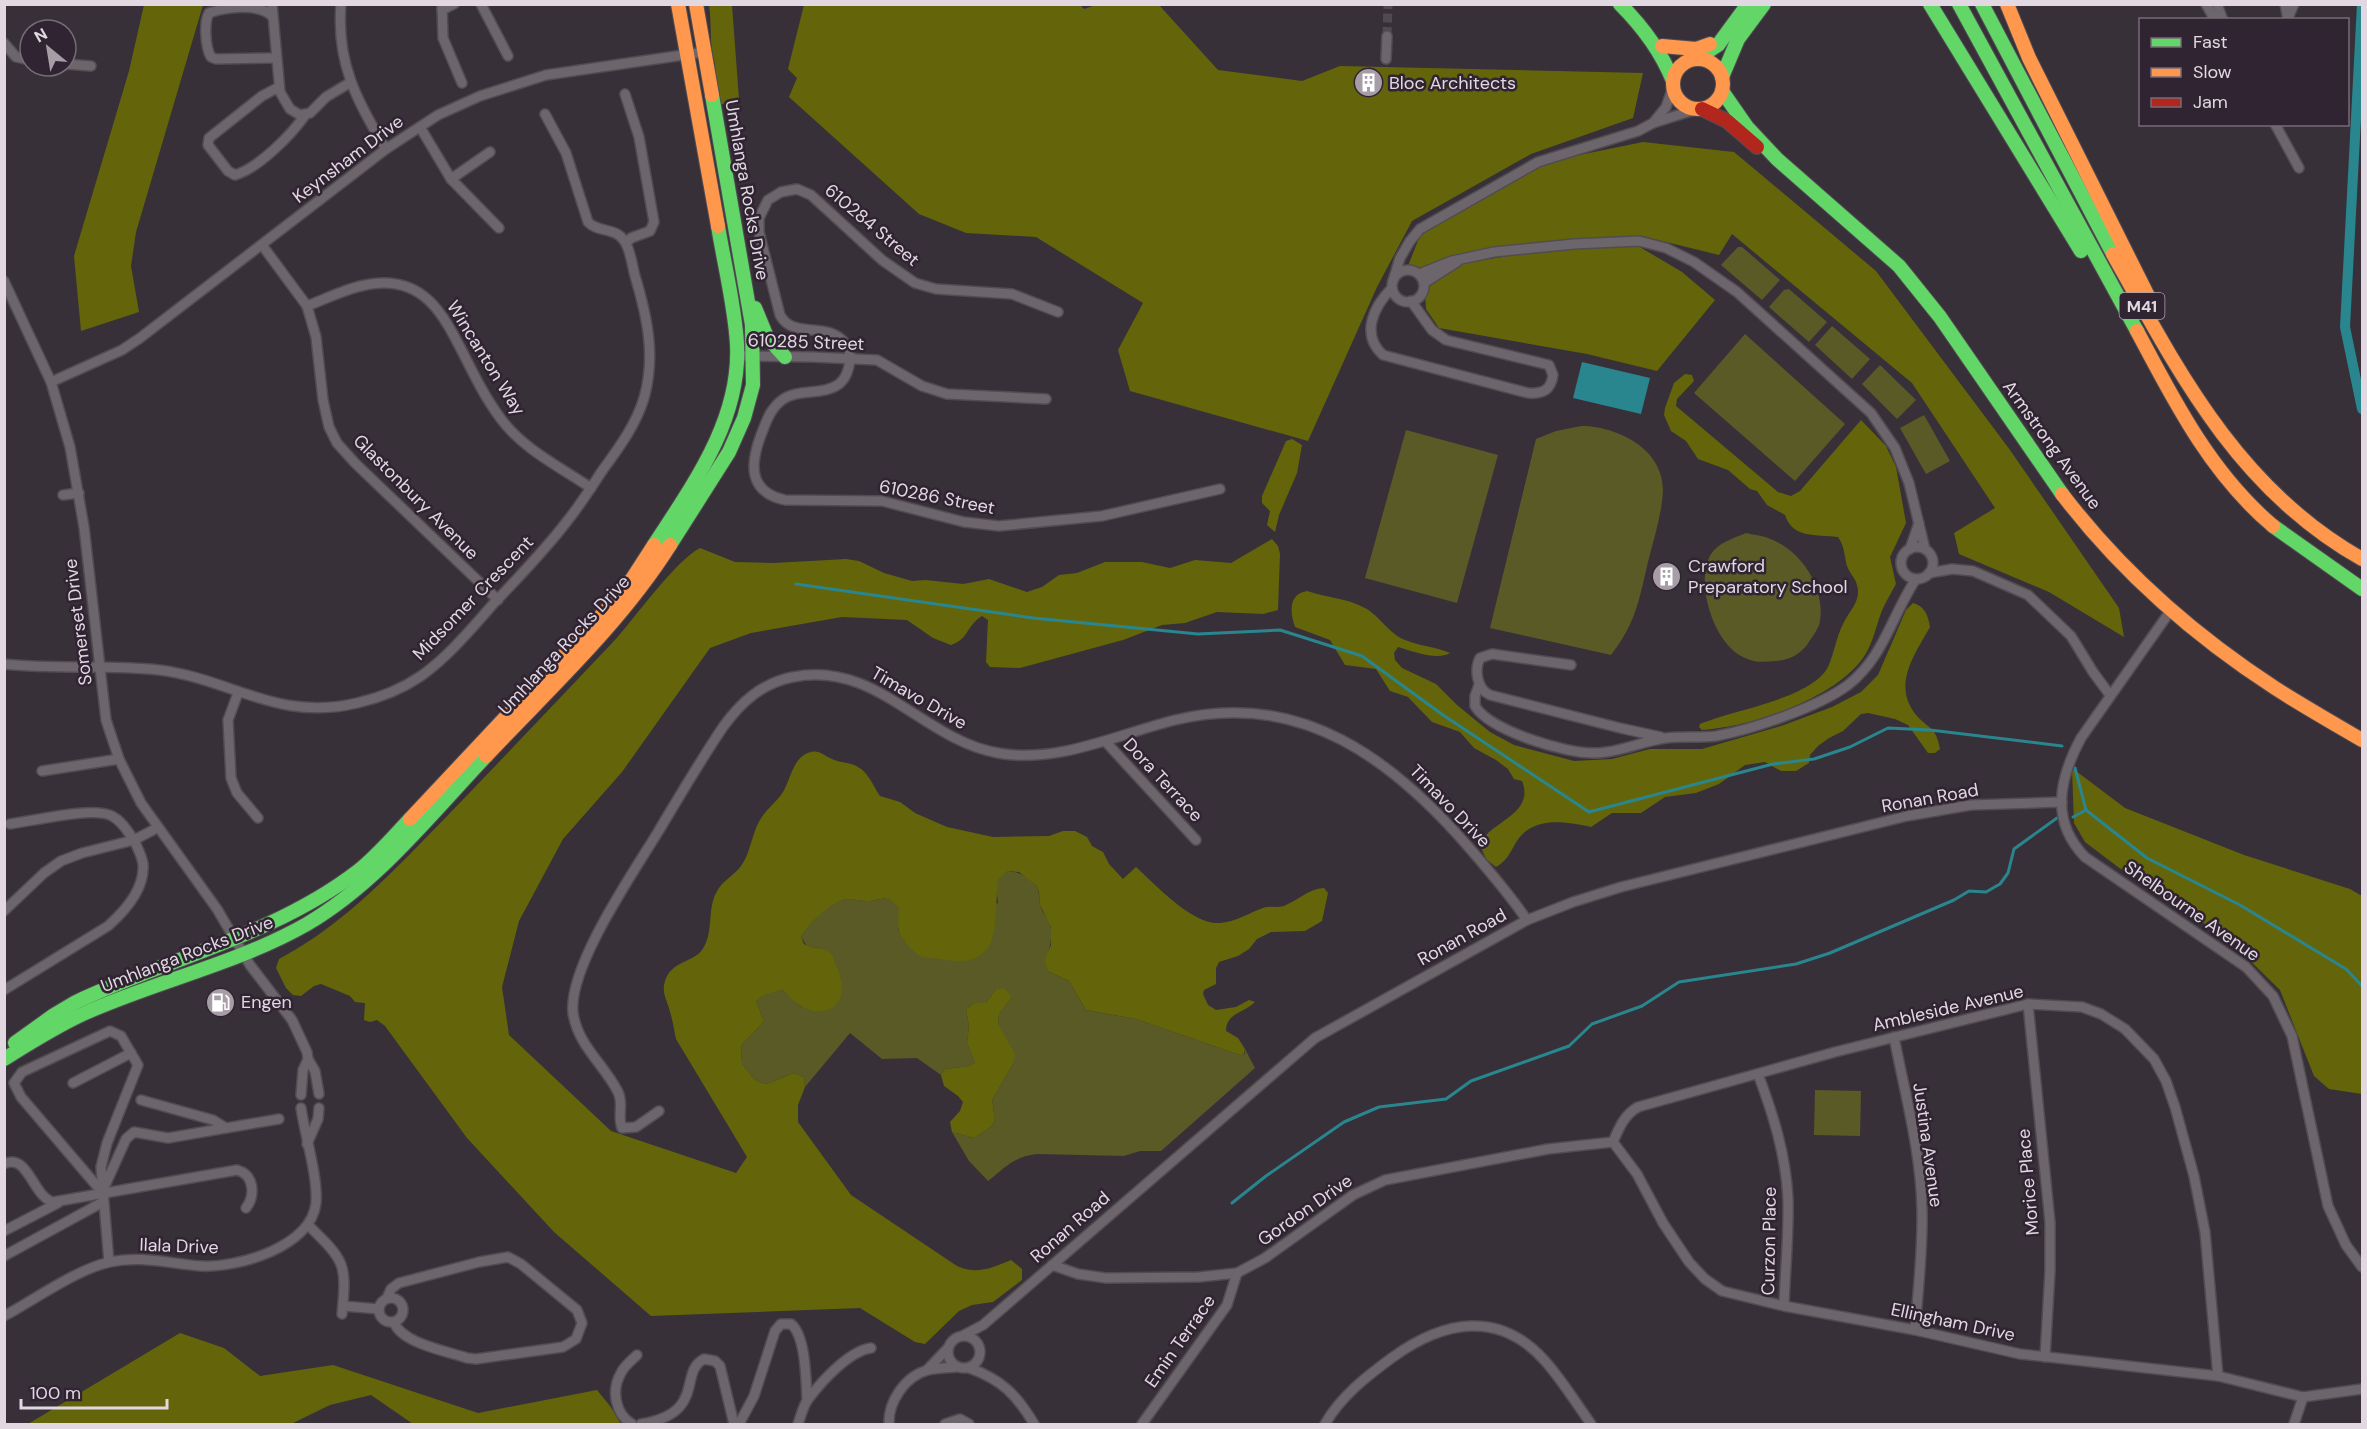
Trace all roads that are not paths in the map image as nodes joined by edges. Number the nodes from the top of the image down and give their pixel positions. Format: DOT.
graph roads {
  1 [pos="272,4"];
  2 [pos="341,4"];
  3 [pos="454,4"];
  4 [pos="481,4"];
  5 [pos="678,4"];
  6 [pos="696,4"];
  7 [pos="1620,4"];
  8 [pos="1748,4"];
  9 [pos="1764,4"];
  10 [pos="1930,4"];
  11 [pos="1959,4"];
  12 [pos="1982,4"];
  13 [pos="2007,4"];
  14 [pos="2206,4"];
  15 [pos="2294,4"];
  16 [pos="442,7"];
  17 [pos="273,16"];
  18 [pos="2214,18"];
  19 [pos="2288,18"];
  20 [pos="1726,35"];
  21 [pos="1387,36"];
  22 [pos="4,43"];
  23 [pos="1658,43"];
  24 [pos="704,52"];
  25 [pos="686,55"];
  26 [pos="508,56"];
  27 [pos="18,57"];
  28 [pos="276,58"];
  29 [pos="1386,59"];
  30 [pos="1694,59"];
  31 [pos="78,65"];
  32 [pos="91,66"];
  33 [pos="351,82"];
  34 [pos="462,83"];
  35 [pos="1673,84"];
  36 [pos="1722,84"];
  37 [pos="279,87"];
  38 [pos="626,94"];
  39 [pos="1700,109"];
  40 [pos="306,114"];
  41 [pos="545,114"];
  42 [pos="1653,123"];
  43 [pos="2276,126"];
  44 [pos="2282,126"];
  45 [pos="420,127"];
  46 [pos="2281,136"];
  47 [pos="386,149"];
  48 [pos="490,152"];
  49 [pos="1775,158"];
  50 [pos="2299,168"];
  51 [pos="451,179"];
  52 [pos="499,228"];
  53 [pos="626,243"];
  54 [pos="262,245"];
  55 [pos="1404,251"];
  56 [pos="1461,259"];
  57 [pos="1405,271"];
  58 [pos="1419,274"];
  59 [pos="744,275"];
  60 [pos="4,281"];
  61 [pos="1424,283"];
  62 [pos="1393,285"];
  63 [pos="1415,298"];
  64 [pos="307,306"];
  65 [pos="1058,312"];
  66 [pos="737,356"];
  67 [pos="754,357"];
  68 [pos="785,357"];
  69 [pos="850,359"];
  70 [pos="51,382"];
  71 [pos="1046,399"];
  72 [pos="2181,413"];
  73 [pos="2212,421"];
  74 [pos="591,488"];
  75 [pos="1220,489"];
  76 [pos="79,493"];
  77 [pos="63,495"];
  78 [pos="1919,522"];
  79 [pos="1910,549"];
  80 [pos="1928,553"];
  81 [pos="2362,559"];
  82 [pos="1953,568"];
  83 [pos="1929,573"];
  84 [pos="1906,574"];
  85 [pos="1916,579"];
  86 [pos="2362,589"];
  87 [pos="1903,597"];
  88 [pos="498,600"];
  89 [pos="2171,610"];
  90 [pos="4,664"];
  91 [pos="1571,665"];
  92 [pos="100,666"];
  93 [pos="1479,685"];
  94 [pos="238,693"];
  95 [pos="2110,695"];
  96 [pos="1667,738"];
  97 [pos="2362,740"];
  98 [pos="1105,741"];
  99 [pos="119,759"];
  100 [pos="42,771"];
  101 [pos="2062,802"];
  102 [pos="258,818"];
  103 [pos="10,824"];
  104 [pos="157,828"];
  105 [pos="138,839"];
  106 [pos="1196,840"];
  107 [pos="4,911"];
  108 [pos="1527,920"];
  109 [pos="235,937"];
  110 [pos="244,954"];
  111 [pos="4,990"];
  112 [pos="2028,1004"];
  113 [pos="1894,1037"];
  114 [pos="4,1052"];
  115 [pos="131,1053"];
  116 [pos="4,1059"];
  117 [pos="308,1059"];
  118 [pos="1758,1074"];
  119 [pos="73,1083"];
  120 [pos="319,1094"];
  121 [pos="301,1095"];
  122 [pos="141,1100"];
  123 [pos="301,1108"];
  124 [pos="319,1108"];
  125 [pos="659,1111"];
  126 [pos="279,1119"];
  127 [pos="226,1128"];
  128 [pos="1613,1142"];
  129 [pos="307,1144"];
  130 [pos="4,1164"];
  131 [pos="103,1197"];
  132 [pos="60,1202"];
  133 [pos="246,1209"];
  134 [pos="308,1225"];
  135 [pos="4,1232"];
  136 [pos="4,1256"];
  137 [pos="110,1262"];
  138 [pos="1052,1265"];
  139 [pos="2362,1267"];
  140 [pos="1237,1273"];
  141 [pos="387,1298"];
  142 [pos="1784,1306"];
  143 [pos="379,1309"];
  144 [pos="4,1316"];
  145 [pos="394,1322"];
  146 [pos="982,1325"];
  147 [pos="1915,1330"];
  148 [pos="962,1336"];
  149 [pos="976,1342"];
  150 [pos="871,1348"];
  151 [pos="948,1348"];
  152 [pos="637,1355"];
  153 [pos="980,1356"];
  154 [pos="2046,1357"];
  155 [pos="956,1367"];
  156 [pos="969,1368"];
  157 [pos="927,1370"];
  158 [pos="986,1374"];
  159 [pos="2218,1376"];
  160 [pos="2362,1389"];
  161 [pos="2303,1397"];
  162 [pos="807,1399"];
  163 [pos="632,1425"];
  164 [pos="640,1425"];
  165 [pos="734,1425"];
  166 [pos="739,1425"];
  167 [pos="798,1425"];
  168 [pos="889,1425"];
  169 [pos="945,1425"];
  170 [pos="969,1425"];
  171 [pos="1034,1425"];
  172 [pos="1142,1425"];
  173 [pos="1325,1425"];
  174 [pos="1591,1425"];
  175 [pos="2294,1425"];
  1 -- 17 [label="street"];
  2 -- 33 [label="street"];
  3 -- 16 [label="street"];
  4 -- 26 [label="street"];
  5 -- 25 [label="main road, Umhlanga Rocks Drive"];
  6 -- 24 [label="main road, Umhlanga Rocks Drive"];
  7 -- 23 [label="main road"];
  8 -- 20 [label="main road"];
  9 -- 36 [label="main road"];
  10 -- 72 [label="main road"];
  11 -- 72 [label="main road, M41"];
  12 -- 73 [label="main road, M41"];
  13 -- 73 [label="main road"];
  14 -- 18 [label="street"];
  15 -- 19 [label="street"];
  16 -- 34 [label="street"];
  17 -- 28 [label="street"];
  17 -- 28 [label="street"];
  20 -- 23 [label="main road"];
  20 -- 30 [label="main road"];
  21 -- 29 [label="street"];
  22 -- 27 [label="street"];
  23 -- 30 [label="main road"];
  23 -- 35 [label="main road"];
  24 -- 25 [label="street, Keynsham Drive"];
  24 -- 59 [label="main road, Umhlanga Rocks Drive"];
  25 -- 45 [label="street, Keynsham Drive"];
  25 -- 66 [label="main road, Umhlanga Rocks Drive"];
  28 -- 37 [label="street"];
  30 -- 35 [label="main road"];
  30 -- 36 [label="main road"];
  31 -- 32 [label="street"];
  33 -- 40 [label="street"];
  33 -- 47 [label="street"];
  35 -- 39 [label="main road"];
  35 -- 42 [label="street"];
  36 -- 39 [label="main road"];
  36 -- 49 [label="main road, Armstrong Avenue"];
  37 -- 40 [label="street"];
  37 -- 40 [label="street"];
  38 -- 53 [label="street"];
  39 -- 42 [label="street"];
  39 -- 49 [label="main road, Armstrong Avenue"];
  41 -- 53 [label="street"];
  42 -- 55 [label="street"];
  43 -- 46 [label="street"];
  44 -- 46 [label="street"];
  45 -- 47 [label="street, Keynsham Drive"];
  45 -- 51 [label="street"];
  46 -- 50 [label="street"];
  47 -- 54 [label="street, Keynsham Drive"];
  48 -- 51 [label="street"];
  49 -- 89 [label="main road, Armstrong Avenue"];
  51 -- 52 [label="street"];
  53 -- 74 [label="street, Midsomer Crescent"];
  54 -- 64 [label="street, Glastonbury Avenue"];
  54 -- 70 [label="street, Keynsham Drive"];
  55 -- 57 [label="street"];
  55 -- 62 [label="street"];
  56 -- 58 [label="street"];
  56 -- 61 [label="street"];
  56 -- 78 [label="street"];
  57 -- 58 [label="street"];
  57 -- 62 [label="street"];
  58 -- 61 [label="street"];
  59 -- 67 [label="main road, Umhlanga Rocks Drive"];
  59 -- 68 [label="main road"];
  60 -- 70 [label="street, Somerset Drive"];
  61 -- 63 [label="street"];
  62 -- 63 [label="street"];
  62 -- 63 [label="street"];
  64 -- 74 [label="street, Wincanton Way"];
  64 -- 88 [label="street, Glastonbury Avenue"];
  65 -- 69 [label="street, 610284 Street"];
  66 -- 67 [label="street, 610285 Street"];
  66 -- 109 [label="main road, Umhlanga Rocks Drive"];
  67 -- 68 [label="street, 610285 Street"];
  67 -- 110 [label="main road, Umhlanga Rocks Drive"];
  68 -- 69 [label="street, 610285 Street"];
  69 -- 71 [label="street, 610285 Street"];
  69 -- 75 [label="street, 610286 Street"];
  70 -- 76 [label="street, Somerset Drive"];
  72 -- 86 [label="main road, M41"];
  73 -- 81 [label="main road, M41"];
  74 -- 88 [label="street, Midsomer Crescent"];
  76 -- 77 [label="street"];
  76 -- 92 [label="street, Somerset Drive"];
  78 -- 79 [label="street"];
  78 -- 80 [label="street"];
  79 -- 80 [label="street"];
  79 -- 84 [label="street"];
  80 -- 82 [label="street"];
  80 -- 83 [label="street"];
  82 -- 83 [label="street"];
  82 -- 95 [label="street"];
  83 -- 85 [label="street"];
  84 -- 85 [label="street"];
  84 -- 87 [label="street"];
  85 -- 87 [label="street"];
  87 -- 96 [label="street"];
  88 -- 94 [label="street, Midsomer Crescent"];
  89 -- 95 [label="street, Shelbourne Avenue"];
  89 -- 97 [label="main road, Armstrong Avenue"];
  90 -- 92 [label="street, Midsomer Crescent"];
  91 -- 93 [label="street"];
  92 -- 94 [label="street, Midsomer Crescent"];
  92 -- 99 [label="street, Somerset Drive"];
  93 -- 96 [label="street"];
  93 -- 96 [label="street"];
  94 -- 102 [label="street"];
  95 -- 101 [label="street, Shelbourne Avenue"];
  98 -- 106 [label="street, Dora Terrace"];
  98 -- 108 [label="street, Timavo Drive"];
  98 -- 125 [label="street, Timavo Drive"];
  99 -- 100 [label="street"];
  99 -- 104 [label="street, Somerset Drive"];
  101 -- 108 [label="street, Ronan Road"];
  101 -- 139 [label="street, Shelbourne Avenue"];
  103 -- 105 [label="street"];
  104 -- 105 [label="street"];
  104 -- 109 [label="street, Somerset Drive"];
  105 -- 107 [label="street"];
  105 -- 111 [label="street"];
  108 -- 138 [label="street, Ronan Road"];
  109 -- 110 [label="street"];
  109 -- 114 [label="main road, Umhlanga Rocks Drive"];
  110 -- 116 [label="main road, Umhlanga Rocks Drive"];
  110 -- 117 [label="street"];
  112 -- 113 [label="street, Ambleside Avenue"];
  112 -- 154 [label="street, Morice Place"];
  112 -- 159 [label="street, Ambleside Avenue"];
  113 -- 118 [label="street, Ambleside Avenue"];
  113 -- 147 [label="street, Justina Avenue"];
  115 -- 119 [label="street"];
  115 -- 131 [label="street"];
  115 -- 131 [label="street"];
  117 -- 120 [label="street"];
  117 -- 121 [label="street"];
  118 -- 128 [label="street, Ambleside Avenue"];
  118 -- 142 [label="street, Curzon Place"];
  122 -- 127 [label="street"];
  123 -- 129 [label="street"];
  124 -- 129 [label="street"];
  126 -- 127 [label="street"];
  127 -- 131 [label="street"];
  128 -- 140 [label="street, Gordon Drive"];
  128 -- 142 [label="street, Ellingham Drive"];
  129 -- 134 [label="street"];
  130 -- 132 [label="street"];
  131 -- 132 [label="street"];
  131 -- 133 [label="street"];
  131 -- 136 [label="street"];
  131 -- 137 [label="street"];
  132 -- 135 [label="street"];
  134 -- 137 [label="street, Ilala Drive"];
  134 -- 143 [label="street"];
  137 -- 144 [label="street, Ilala Drive"];
  138 -- 140 [label="street, Gordon Drive"];
  138 -- 146 [label="street, Ronan Road"];
  140 -- 172 [label="street, Emin Terrace"];
  141 -- 143 [label="street"];
  141 -- 145 [label="street"];
  141 -- 145 [label="street"];
  142 -- 147 [label="street, Ellingham Drive"];
  143 -- 145 [label="street"];
  146 -- 148 [label="street, Ronan Road"];
  146 -- 149 [label="street, Ronan Road"];
  147 -- 154 [label="street, Ellingham Drive"];
  148 -- 149 [label="street"];
  148 -- 151 [label="street"];
  149 -- 153 [label="street"];
  150 -- 162 [label="street"];
  151 -- 155 [label="street"];
  151 -- 157 [label="street"];
  152 -- 163 [label="street"];
  153 -- 156 [label="street"];
  153 -- 158 [label="street"];
  154 -- 159 [label="street, Ellingham Drive"];
  155 -- 156 [label="street"];
  155 -- 157 [label="street"];
  156 -- 158 [label="street"];
  157 -- 168 [label="street"];
  158 -- 171 [label="street"];
  159 -- 161 [label="street, Ellingham Drive"];
  160 -- 161 [label="street, Ellingham Drive"];
  161 -- 175 [label="street"];
  162 -- 166 [label="street"];
  162 -- 167 [label="street"];
  164 -- 165 [label="street"];
  169 -- 170 [label="street"];
  173 -- 174 [label="street"];
}
